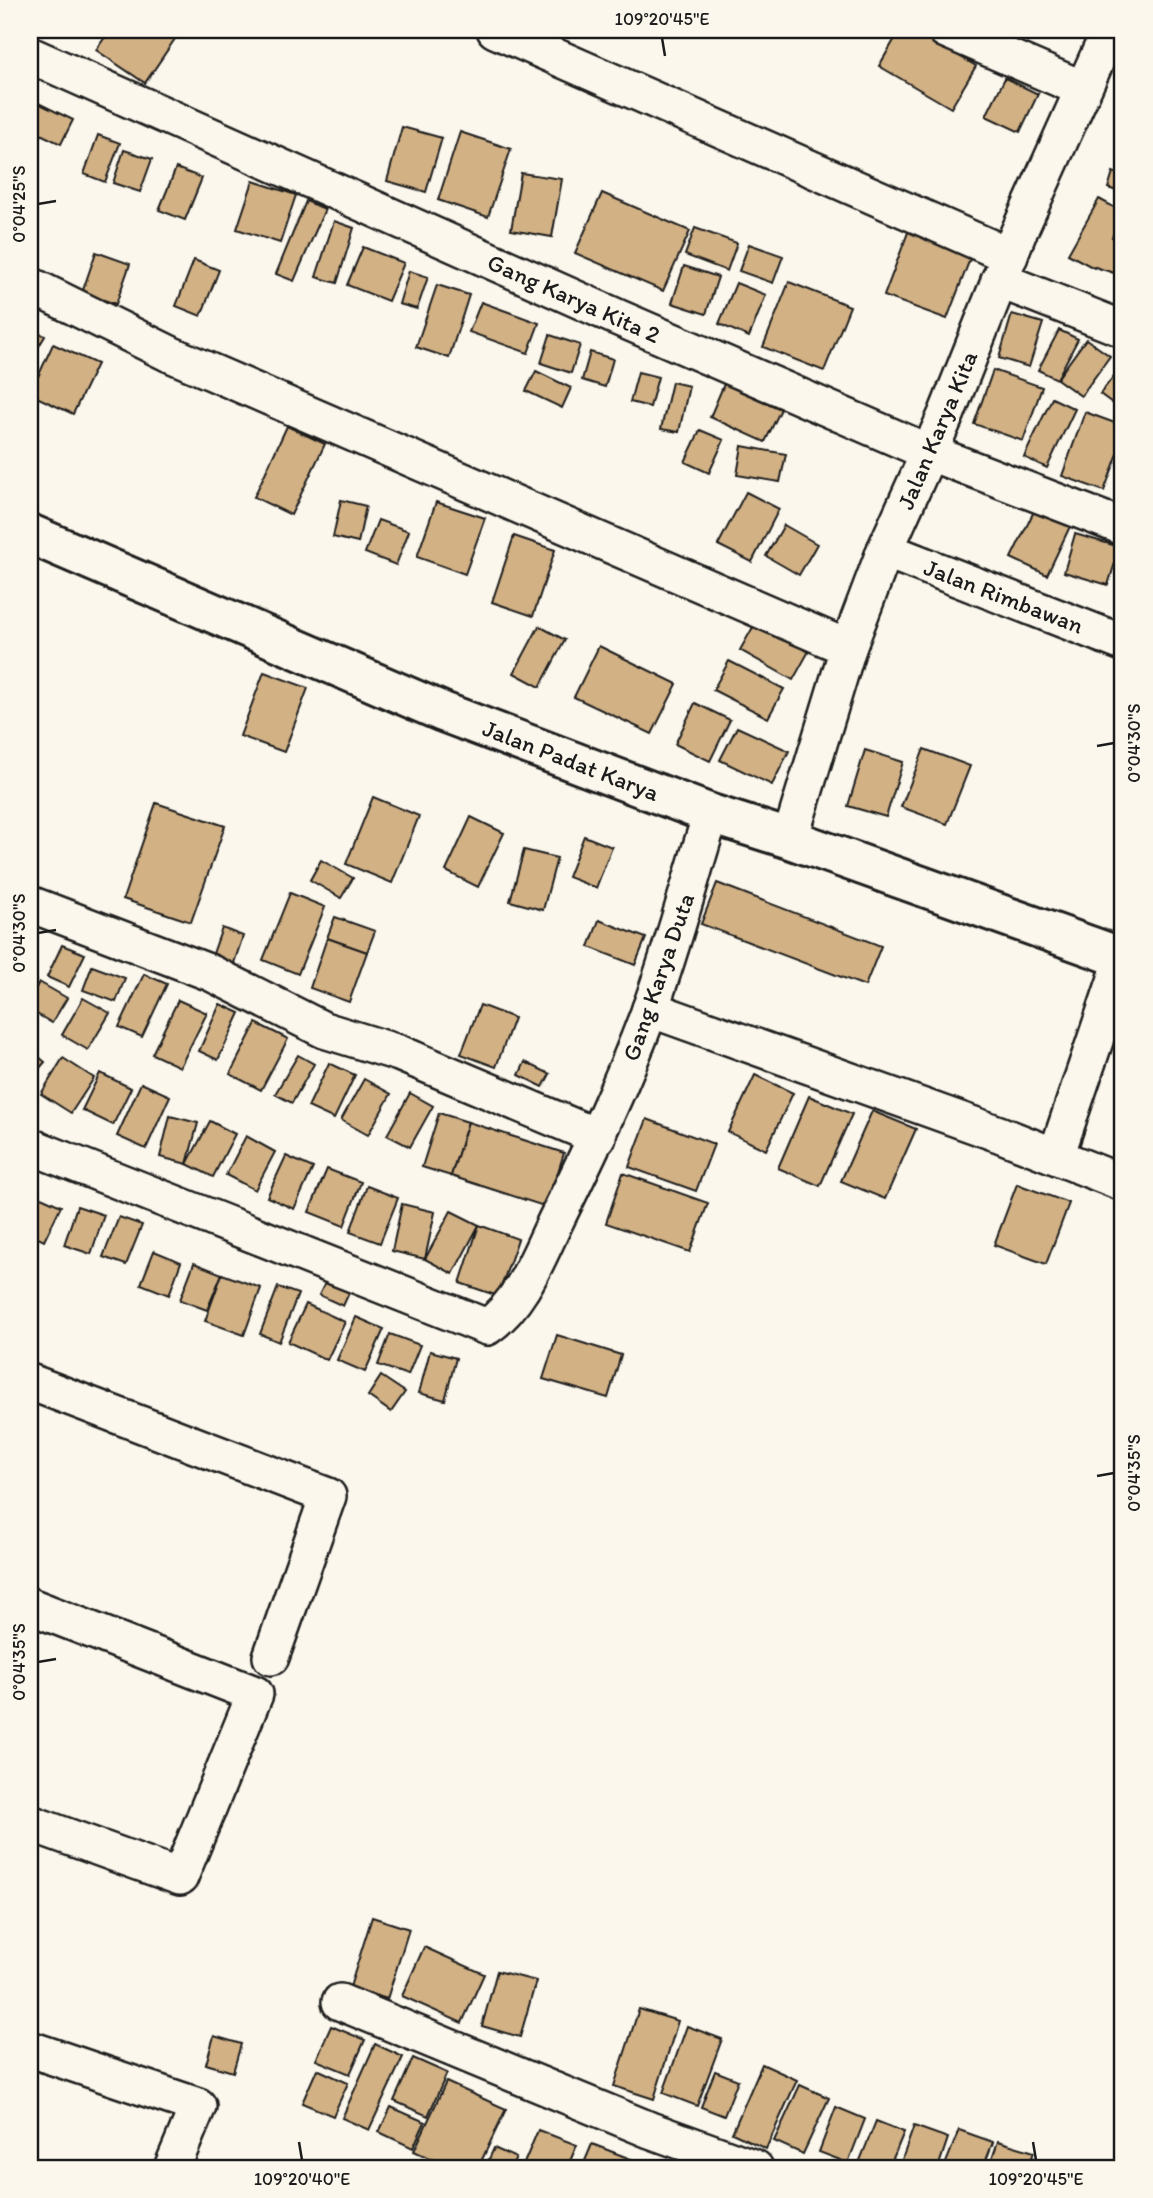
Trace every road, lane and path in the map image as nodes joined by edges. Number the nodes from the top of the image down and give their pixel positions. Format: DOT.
graph roads {
  1 [pos="495,30"];
  2 [pos="946,30"];
  3 [pos="1110,30"];
  4 [pos="30,55"];
  5 [pos="1083,89"];
  6 [pos="1004,268"];
  7 [pos="30,285"];
  8 [pos="1123,329"];
  9 [pos="928,452"];
  10 [pos="1123,527"];
  11 [pos="30,534"];
  12 [pos="885,550"];
  13 [pos="1123,643"];
  14 [pos="848,648"];
  15 [pos="711,814"];
  16 [pos="790,839"];
  17 [pos="30,904"];
  18 [pos="1123,958"];
  19 [pos="650,1009"];
  20 [pos="598,1137"];
  21 [pos="30,1146"];
  22 [pos="1056,1156"];
  23 [pos="1123,1183"];
  24 [pos="30,1382"];
  25 [pos="30,1606"];
  26 [pos="271,1657"];
  27 [pos="30,1823"];
  28 [pos="340,2001"];
  29 [pos="30,2049"];
  30 [pos="172,2168"];
  31 [pos="755,2168"];
  1 -- 6 [label="street"];
  2 -- 5 [label="street"];
  3 -- 5 [label="street, Jalan Karya Kita"];
  4 -- 9 [label="street, Gang Karya Kita 2"];
  5 -- 6 [label="street, Jalan Karya Kita"];
  6 -- 8 [label="street"];
  6 -- 9 [label="street, Jalan Karya Kita"];
  7 -- 14 [label="street"];
  9 -- 10 [label="street, Gang Karya Kita 2"];
  9 -- 12 [label="street, Jalan Karya Kita"];
  11 -- 15 [label="street, Jalan Padat Karya"];
  12 -- 13 [label="street, Jalan Rimbawan"];
  12 -- 14 [label="street, Jalan Karya Kita"];
  14 -- 16 [label="street, Jalan Karya Kita"];
  15 -- 16 [label="street, Jalan Padat Karya"];
  15 -- 19 [label="street, Gang Karya Duta"];
  16 -- 18 [label="street, Jalan Padat Karya"];
  17 -- 20 [label="street"];
  18 -- 22 [label="street"];
  19 -- 20 [label="street, Gang Karya Duta"];
  19 -- 22 [label="street"];
  20 -- 21 [label="street, Gang Karya Duta"];
  22 -- 23 [label="street"];
  24 -- 26 [label="street"];
  25 -- 27 [label="street"];
  28 -- 31 [label="street"];
  29 -- 30 [label="street"];
}
